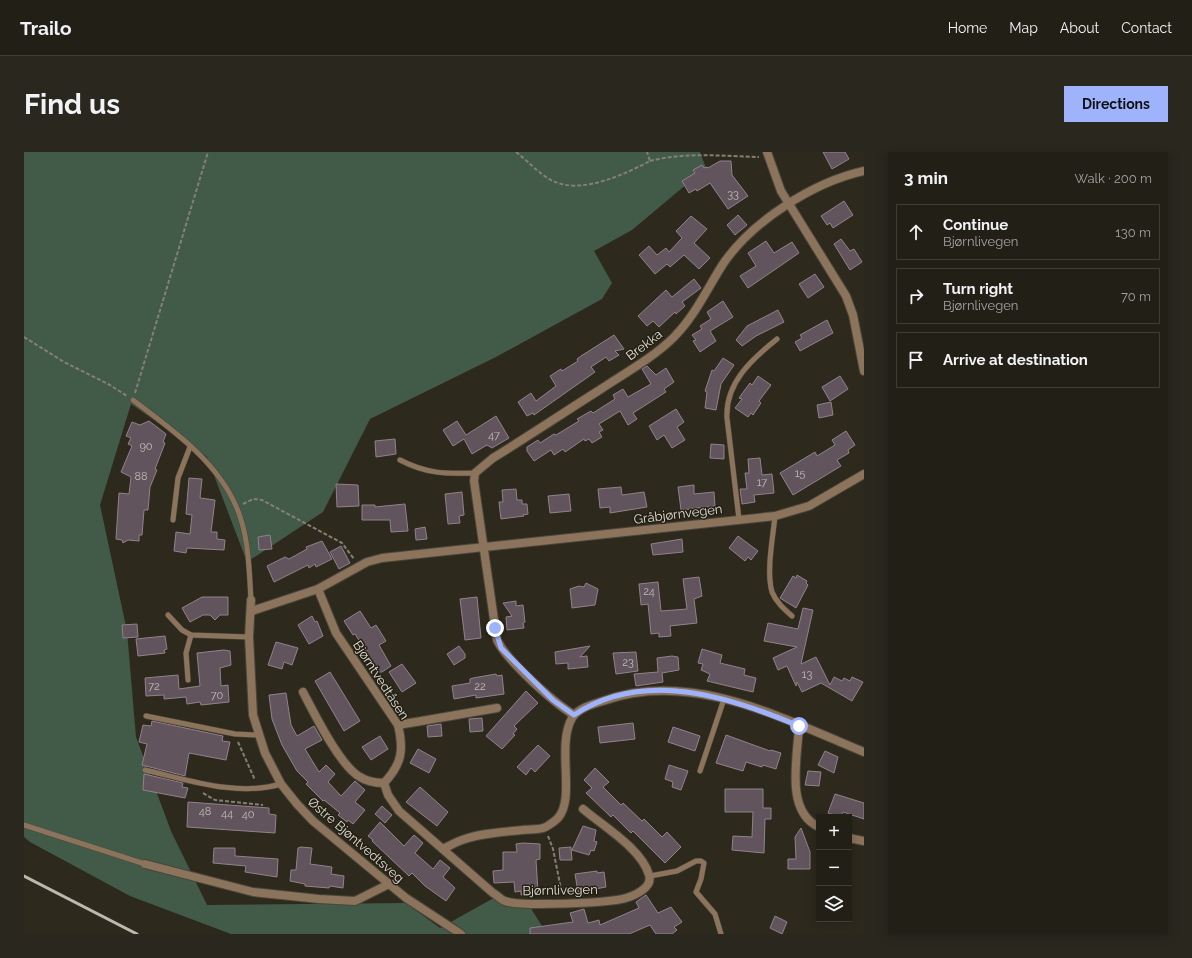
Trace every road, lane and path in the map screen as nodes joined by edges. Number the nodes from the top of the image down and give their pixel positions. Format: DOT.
graph roads {
  1 [pos="208,152"];
  2 [pos="516,152"];
  3 [pos="647,152"];
  4 [pos="768,155"];
  5 [pos="650,161"];
  6 [pos="864,171"];
  7 [pos="789,204"];
  8 [pos="24,337"];
  9 [pos="777,340"];
  10 [pos="864,371"];
  11 [pos="133,400"];
  12 [pos="190,447"];
  13 [pos="400,460"];
  14 [pos="475,473"];
  15 [pos="864,474"];
  16 [pos="237,507"];
  17 [pos="774,516"];
  18 [pos="739,519"];
  19 [pos="173,520"];
  20 [pos="484,548"];
  21 [pos="359,567"];
  22 [pos="318,589"];
  23 [pos="251,600"];
  24 [pos="252,611"];
  25 [pos="168,615"];
  26 [pos="792,616"];
  27 [pos="191,635"];
  28 [pos="249,636"];
  29 [pos="188,680"];
  30 [pos="303,692"];
  31 [pos="724,699"];
  32 [pos="497,708"];
  33 [pos="574,715"];
  34 [pos="146,716"];
  35 [pos="398,725"];
  36 [pos="799,726"];
  37 [pos="234,734"];
  38 [pos="258,734"];
  39 [pos="864,752"];
  40 [pos="145,770"];
  41 [pos="700,771"];
  42 [pos="194,781"];
  43 [pos="384,783"];
  44 [pos="281,784"];
  45 [pos="257,788"];
  46 [pos="263,805"];
  47 [pos="583,810"];
  48 [pos="24,825"];
  49 [pos="816,826"];
  50 [pos="852,839"];
  51 [pos="864,841"];
  52 [pos="552,844"];
  53 [pos="443,849"];
  54 [pos="145,864"];
  55 [pos="650,876"];
  56 [pos="389,884"];
  57 [pos="561,888"];
  58 [pos="461,934"];
  59 [pos="721,934"];
  1 -- 11 [label="path"];
  2 -- 5 [label="path"];
  3 -- 5 [label="path"];
  4 -- 5 [label="path"];
  4 -- 7 [label="street"];
  6 -- 7 [label="street, Brekka"];
  7 -- 10 [label="street"];
  7 -- 14 [label="street, Brekka"];
  8 -- 11 [label="path"];
  9 -- 18 [label="lane"];
  11 -- 12 [label="lane"];
  12 -- 16 [label="lane"];
  12 -- 19 [label="lane"];
  13 -- 14 [label="lane"];
  14 -- 20 [label="street"];
  15 -- 17 [label="street, Gråbjørnvegen"];
  16 -- 21 [label="path"];
  16 -- 23 [label="lane"];
  17 -- 18 [label="street, Gråbjørnvegen"];
  17 -- 26 [label="lane"];
  18 -- 20 [label="street, Gråbjørnvegen"];
  20 -- 21 [label="street"];
  20 -- 33 [label="street"];
  21 -- 22 [label="street"];
  22 -- 24 [label="street"];
  22 -- 35 [label="street, Bjørntvedtåsen"];
  23 -- 24 [label="street, Østre Bjøntvedtsveg"];
  24 -- 28 [label="street, Østre Bjøntvedtsveg"];
  25 -- 27 [label="lane"];
  27 -- 28 [label="lane"];
  27 -- 29 [label="lane"];
  28 -- 38 [label="street, Østre Bjøntvedtsveg"];
  30 -- 43 [label="street"];
  31 -- 33 [label="street"];
  31 -- 36 [label="street"];
  31 -- 41 [label="lane"];
  32 -- 35 [label="street"];
  33 -- 53 [label="street"];
  34 -- 37 [label="lane"];
  35 -- 43 [label="street, Bjørntvedtåsen"];
  36 -- 39 [label="street"];
  36 -- 49 [label="street"];
  37 -- 38 [label="lane"];
  37 -- 45 [label="path"];
  38 -- 44 [label="street, Østre Bjøntvedtsveg"];
  40 -- 42 [label="lane"];
  42 -- 45 [label="lane"];
  42 -- 46 [label="path"];
  43 -- 53 [label="street"];
  44 -- 45 [label="lane"];
  44 -- 56 [label="street, Østre Bjøntvedtsveg"];
  47 -- 55 [label="street"];
  48 -- 54 [label="lane"];
  50 -- 51 [label="street"];
  52 -- 57 [label="path"];
  53 -- 55 [label="street, Bjørnlivegen"];
  54 -- 56 [label="street"];
  55 -- 59 [label="lane"];
  56 -- 58 [label="street, Østre Bjøntvedtsveg"];
}
